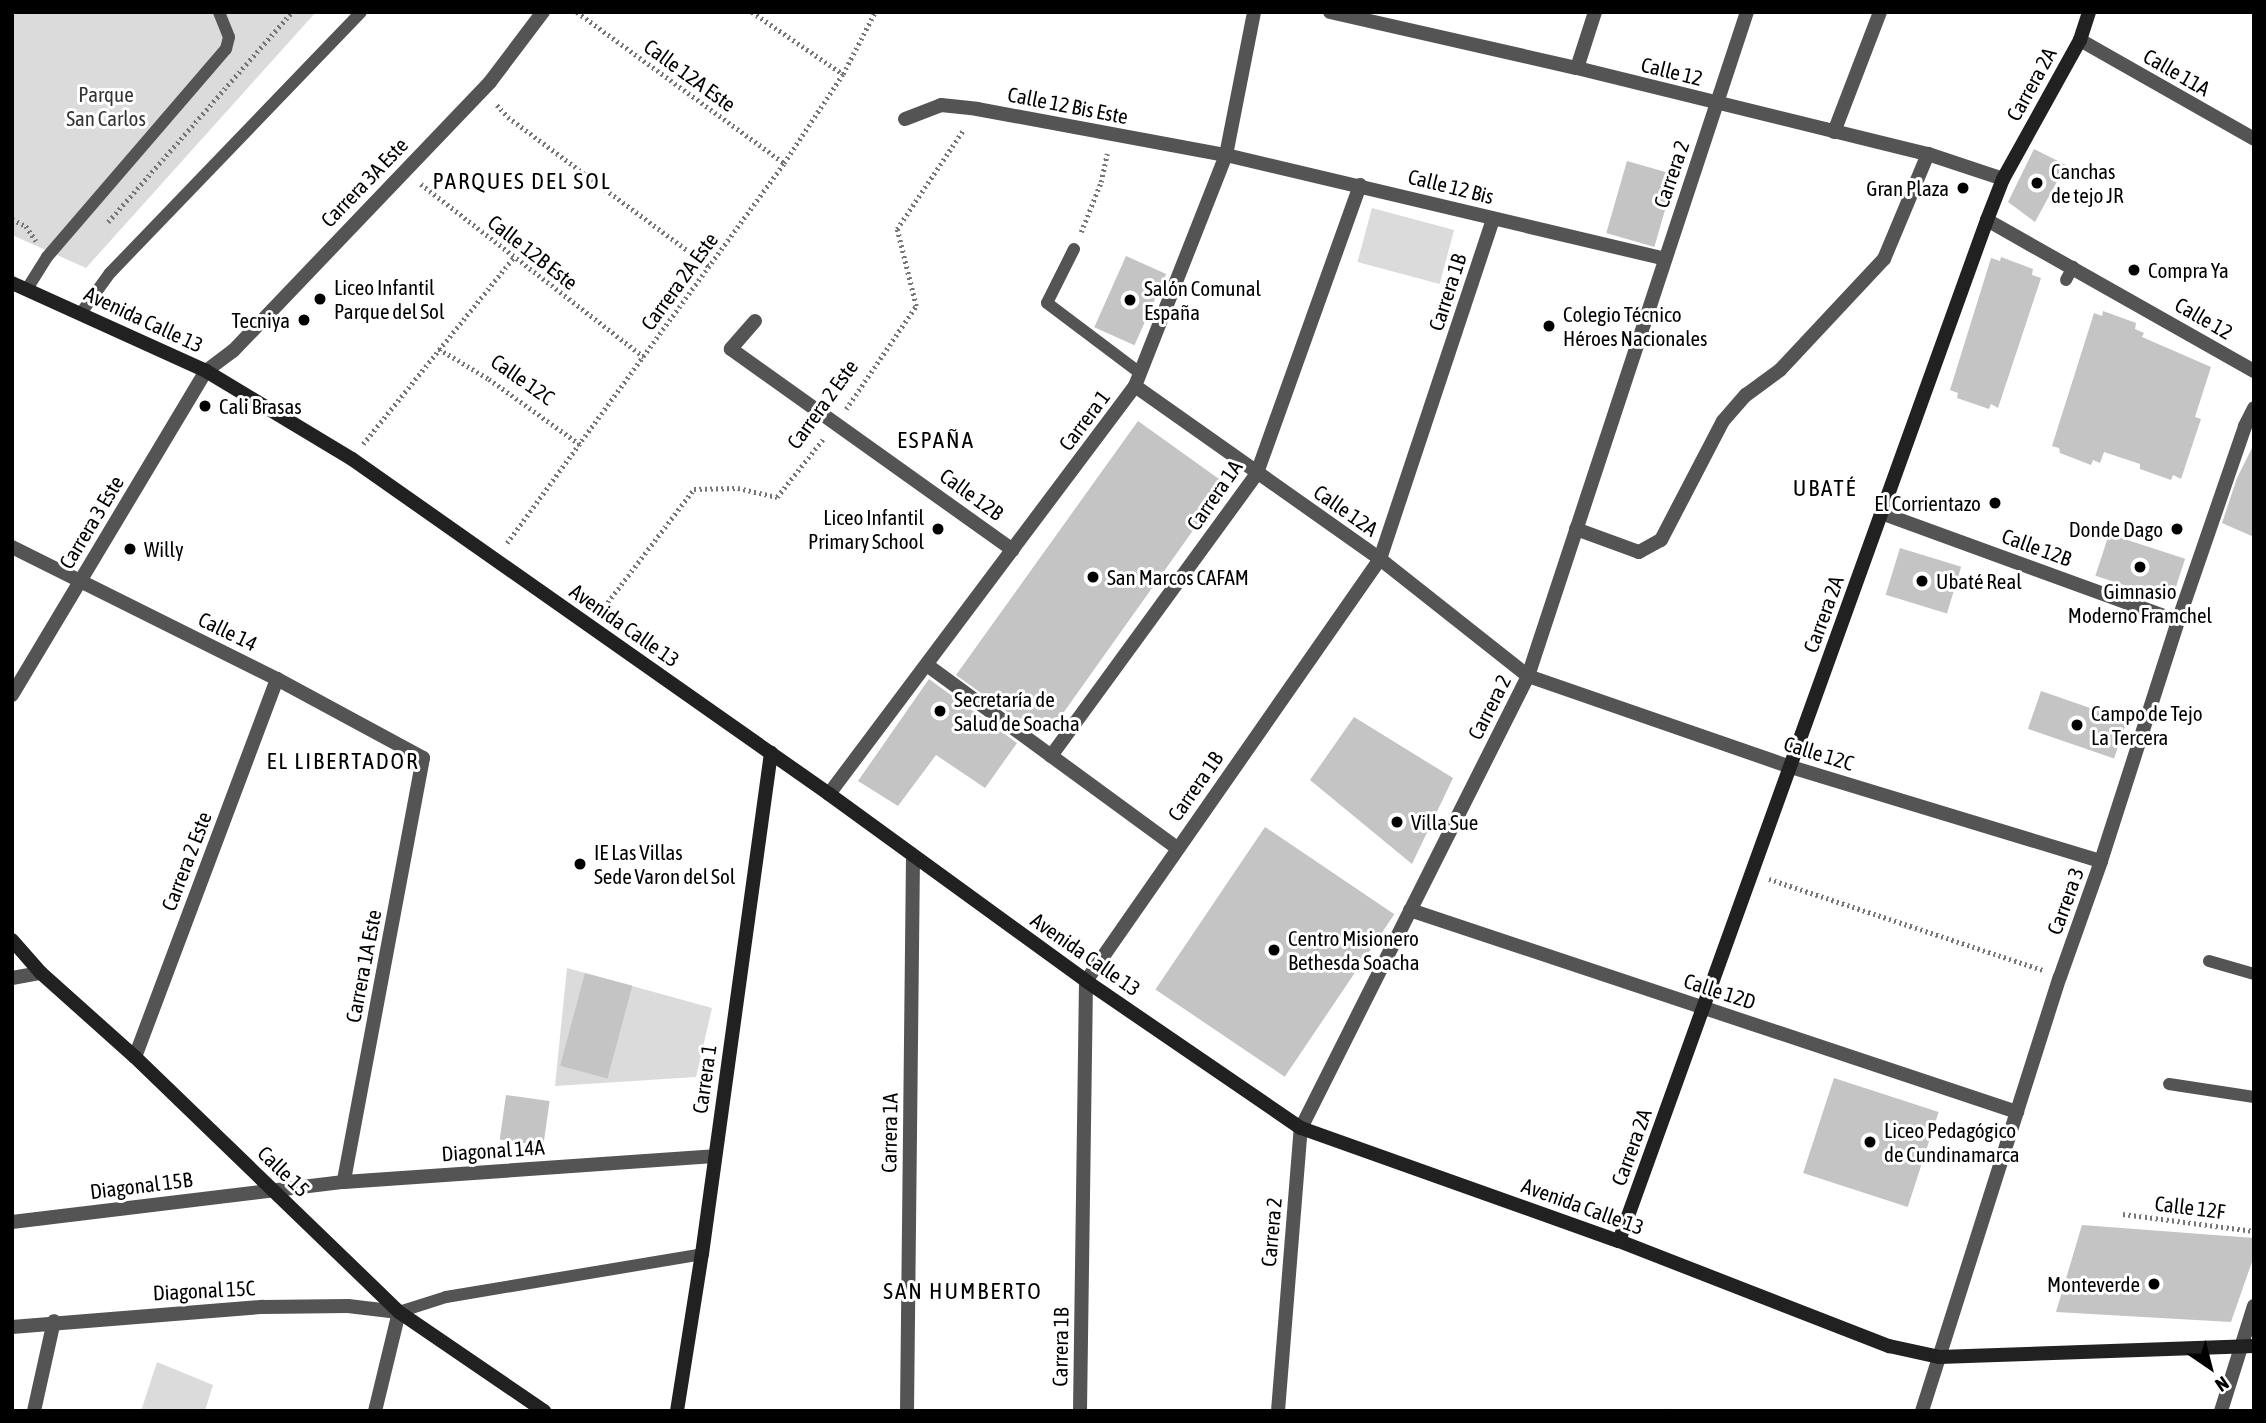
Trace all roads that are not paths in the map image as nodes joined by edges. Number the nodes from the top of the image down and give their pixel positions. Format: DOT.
graph roads {
  1 [pos="219,12"];
  2 [pos="361,12"];
  3 [pos="543,12"];
  4 [pos="1254,12"];
  5 [pos="1329,12"];
  6 [pos="1595,12"];
  7 [pos="1747,12"];
  8 [pos="1880,12"];
  9 [pos="2089,12"];
  10 [pos="2080,40"];
  11 [pos="1577,68"];
  12 [pos="1717,104"];
  13 [pos="905,119"];
  14 [pos="1834,132"];
  15 [pos="2254,139"];
  16 [pos="1226,155"];
  17 [pos="1928,155"];
  18 [pos="2003,179"];
  19 [pos="1360,185"];
  20 [pos="1493,219"];
  21 [pos="1987,220"];
  22 [pos="1074,249"];
  23 [pos="1665,258"];
  24 [pos="12,283"];
  25 [pos="27,289"];
  26 [pos="81,313"];
  27 [pos="755,321"];
  28 [pos="206,371"];
  29 [pos="2254,372"];
  30 [pos="1138,379"];
  31 [pos="2254,408"];
  32 [pos="1257,473"];
  33 [pos="1881,513"];
  34 [pos="1576,528"];
  35 [pos="12,547"];
  36 [pos="1013,550"];
  37 [pos="1380,559"];
  38 [pos="80,581"];
  39 [pos="2178,621"];
  40 [pos="927,665"];
  41 [pos="1528,676"];
  42 [pos="277,679"];
  43 [pos="12,695"];
  44 [pos="771,753"];
  45 [pos="1051,756"];
  46 [pos="423,758"];
  47 [pos="1791,767"];
  48 [pos="829,794"];
  49 [pos="1177,848"];
  50 [pos="914,856"];
  51 [pos="2101,861"];
  52 [pos="1410,910"];
  53 [pos="12,940"];
  54 [pos="2209,961"];
  55 [pos="41,973"];
  56 [pos="2254,974"];
  57 [pos="12,978"];
  58 [pos="1086,981"];
  59 [pos="1703,1007"];
  60 [pos="135,1058"];
  61 [pos="2169,1084"];
  62 [pos="2254,1097"];
  63 [pos="2017,1112"];
  64 [pos="1301,1128"];
  65 [pos="714,1156"];
  66 [pos="344,1182"];
  67 [pos="275,1190"];
  68 [pos="12,1222"];
  69 [pos="1619,1241"];
  70 [pos="702,1254"];
  71 [pos="2254,1306"];
  72 [pos="400,1312"];
  73 [pos="54,1321"];
  74 [pos="12,1327"];
  75 [pos="2247,1346"];
  76 [pos="1939,1357"];
  77 [pos="34,1411"];
  78 [pos="375,1411"];
  79 [pos="544,1411"];
  80 [pos="677,1411"];
  81 [pos="907,1411"];
  82 [pos="1080,1411"];
  83 [pos="1278,1411"];
  84 [pos="1922,1411"];
  85 [pos="2221,1411"];
  1 -- 25 [label="lane"];
  2 -- 26 [label="lane"];
  3 -- 28 [label="street, Carrera 3A Este"];
  4 -- 16 [label="street, Carrera 1"];
  5 -- 11 [label="street, Calle 12"];
  6 -- 11 [label="street"];
  7 -- 12 [label="street, Carrera 2"];
  8 -- 14 [label="street"];
  9 -- 10 [label="street, Carrera 2A"];
  10 -- 15 [label="street, Calle 11A"];
  10 -- 18 [label="street, Carrera 2A"];
  11 -- 12 [label="street, Calle 12"];
  12 -- 14 [label="street, Calle 12"];
  12 -- 23 [label="street, Carrera 2"];
  13 -- 16 [label="street, Calle 12 Bis Este"];
  14 -- 17 [label="street, Calle 12"];
  16 -- 19 [label="street, Calle 12 Bis"];
  16 -- 30 [label="street, Carrera 1"];
  17 -- 18 [label="street, Calle 12"];
  17 -- 34 [label="street"];
  18 -- 21 [label="street, Carrera 2A"];
  19 -- 20 [label="street, Calle 12 Bis"];
  19 -- 32 [label="street, Carrera 1A"];
  20 -- 23 [label="street, Calle 12 Bis"];
  20 -- 37 [label="street, Carrera 1B"];
  21 -- 29 [label="street, Calle 12"];
  21 -- 33 [label="street, Carrera 2A"];
  22 -- 30 [label="lane"];
  23 -- 34 [label="street, Carrera 2"];
  24 -- 25 [label="street, Avenida Calle 13"];
  25 -- 26 [label="street, Avenida Calle 13"];
  26 -- 28 [label="street, Avenida Calle 13"];
  27 -- 36 [label="street, Calle 12B"];
  28 -- 38 [label="street, Carrera 3 Este"];
  28 -- 44 [label="street, Avenida Calle 13"];
  30 -- 32 [label="street, Calle 12A"];
  30 -- 36 [label="street, Carrera 1"];
  31 -- 39 [label="street, Carrera 3"];
  32 -- 37 [label="street, Calle 12A"];
  32 -- 45 [label="street, Carrera 1A"];
  33 -- 39 [label="street, Calle 12B"];
  33 -- 47 [label="street, Carrera 2A"];
  34 -- 41 [label="street, Carrera 2"];
  35 -- 38 [label="street, Calle 14"];
  36 -- 40 [label="street, Carrera 1"];
  37 -- 41 [label="street, Calle 12A"];
  37 -- 49 [label="street, Carrera 1B"];
  38 -- 42 [label="street, Calle 14"];
  38 -- 43 [label="street, Carrera 3 Este"];
  39 -- 51 [label="street, Carrera 3"];
  40 -- 45 [label="street"];
  40 -- 48 [label="street, Carrera 1"];
  41 -- 47 [label="street, Calle 12C"];
  41 -- 52 [label="street, Carrera 2"];
  42 -- 46 [label="street, Calle 14"];
  42 -- 60 [label="street, Carrera 2 Este"];
  44 -- 48 [label="street, Avenida Calle 13"];
  44 -- 65 [label="street, Carrera 1"];
  45 -- 49 [label="street"];
  46 -- 66 [label="street, Carrera 1A Este"];
  47 -- 51 [label="street, Calle 12C"];
  47 -- 59 [label="street, Carrera 2A"];
  48 -- 50 [label="street, Avenida Calle 13"];
  49 -- 58 [label="street, Carrera 1B"];
  50 -- 58 [label="street, Avenida Calle 13"];
  50 -- 81 [label="street, Carrera 1A"];
  51 -- 63 [label="street, Carrera 3"];
  52 -- 59 [label="street, Calle 12D"];
  52 -- 64 [label="street, Carrera 2"];
  53 -- 55 [label="street, Calle 15"];
  54 -- 56 [label="lane"];
  55 -- 57 [label="street"];
  55 -- 60 [label="street, Calle 15"];
  58 -- 64 [label="street, Avenida Calle 13"];
  58 -- 82 [label="street, Carrera 1B"];
  59 -- 63 [label="street, Calle 12D"];
  59 -- 69 [label="street, Carrera 2A"];
  60 -- 67 [label="street, Calle 15"];
  61 -- 62 [label="lane"];
  63 -- 76 [label="street, Carrera 3"];
  64 -- 69 [label="street, Avenida Calle 13"];
  64 -- 83 [label="street, Carrera 2"];
  65 -- 66 [label="street, Diagonal 14A"];
  65 -- 70 [label="street, Carrera 1"];
  66 -- 67 [label="street, Diagonal 14A"];
  67 -- 68 [label="street, Diagonal 15B"];
  67 -- 72 [label="street, Calle 15"];
  69 -- 76 [label="street, Avenida Calle 13"];
  70 -- 72 [label="lane"];
  70 -- 80 [label="street, Carrera 1"];
  71 -- 75 [label="street"];
  72 -- 73 [label="street, Diagonal 15C"];
  72 -- 78 [label="street"];
  72 -- 79 [label="street, Calle 15"];
  73 -- 74 [label="street, Diagonal 15C"];
  73 -- 77 [label="street"];
  75 -- 76 [label="street, Avenida Calle 13"];
  75 -- 85 [label="street"];
  76 -- 84 [label="street, Carrera 3"];
}
